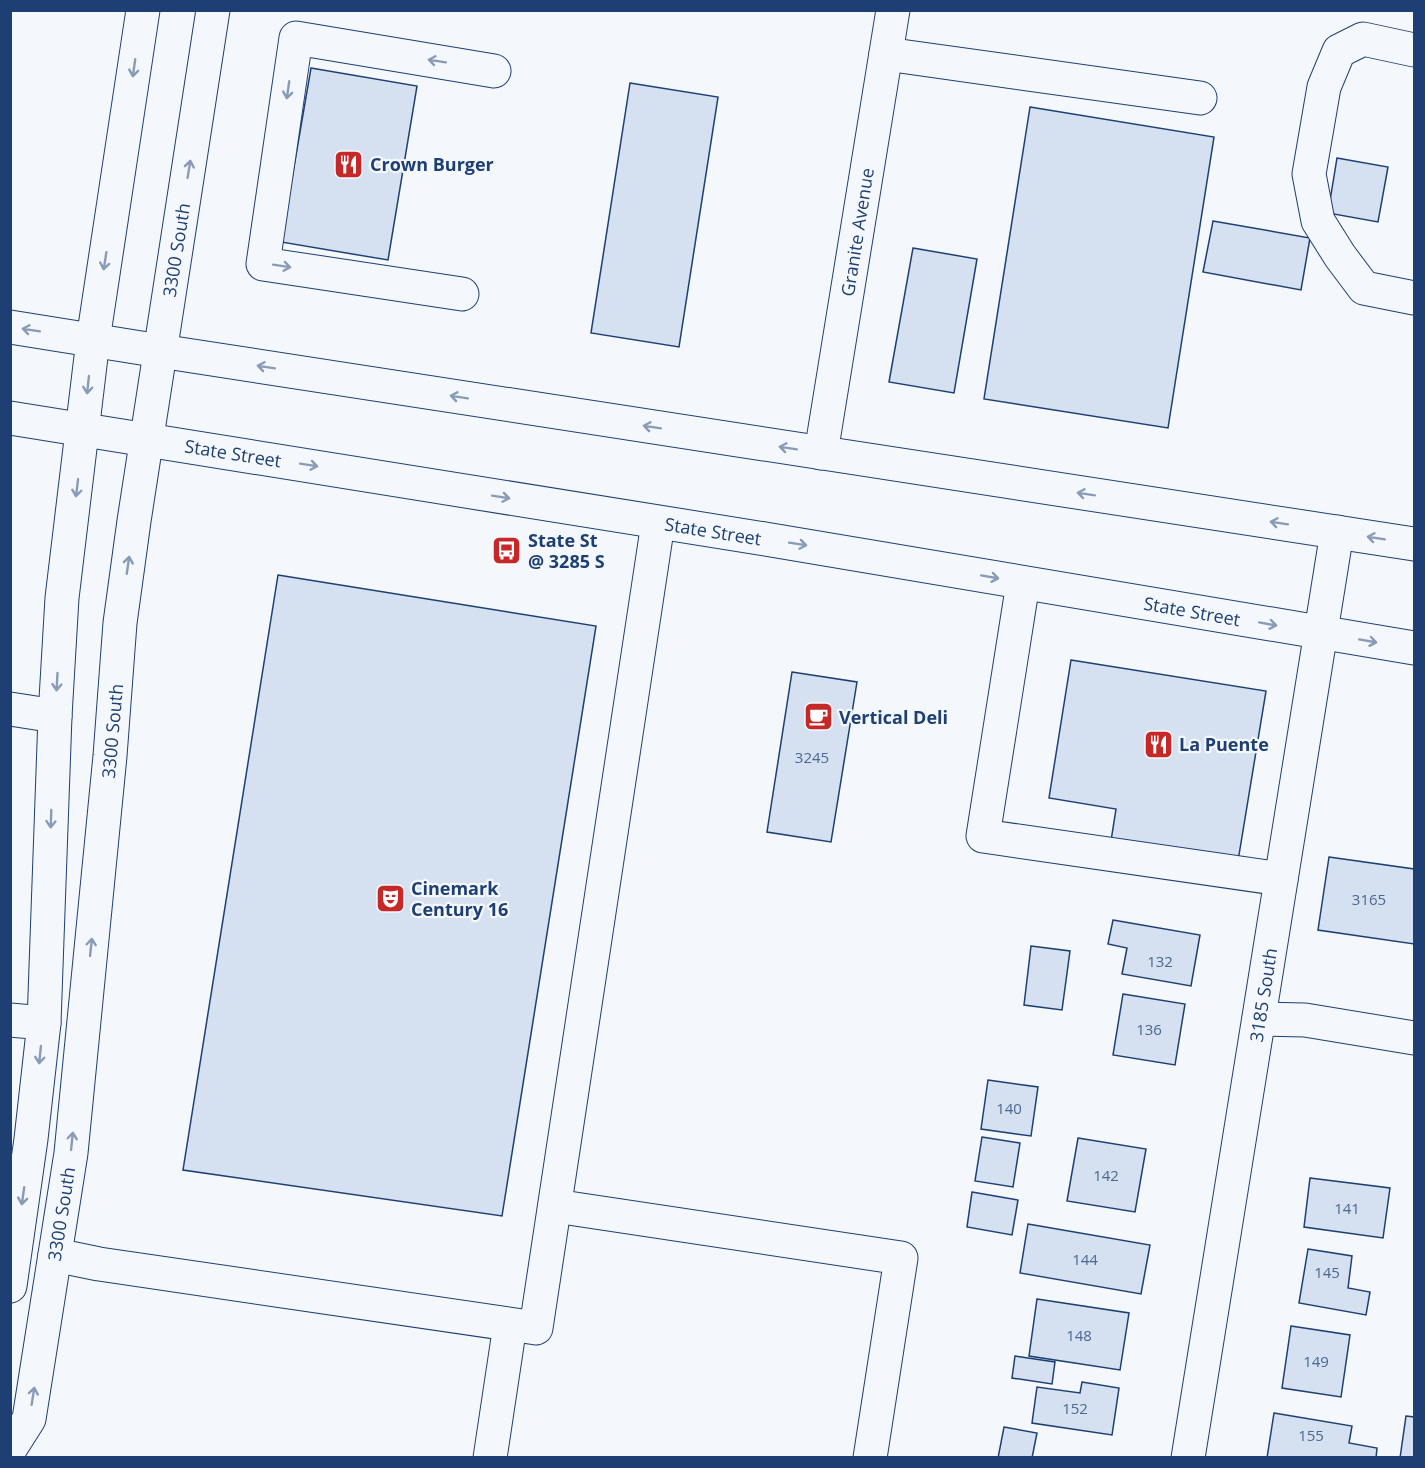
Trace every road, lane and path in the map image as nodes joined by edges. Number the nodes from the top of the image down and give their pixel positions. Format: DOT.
graph roads {
  1 [pos="142,10"];
  2 [pos="213,10"];
  3 [pos="893,10"];
  4 [pos="1414,50"];
  5 [pos="886,54"];
  6 [pos="494,71"];
  7 [pos="1200,98"];
  8 [pos="462,294"];
  9 [pos="1414,298"];
  10 [pos="10,327"];
  11 [pos="93,340"];
  12 [pos="160,351"];
  13 [pos="10,418"];
  14 [pos="83,429"];
  15 [pos="147,439"];
  16 [pos="821,453"];
  17 [pos="658,523"];
  18 [pos="1337,532"];
  19 [pos="1414,544"];
  20 [pos="1023,582"];
  21 [pos="1321,633"];
  22 [pos="1414,648"];
  23 [pos="10,709"];
  24 [pos="55,716"];
  25 [pos="1281,879"];
  26 [pos="1259,1019"];
  27 [pos="10,1020"];
  28 [pos="44,1023"];
  29 [pos="1414,1038"];
  30 [pos="21,1137"];
  31 [pos="555,1206"];
  32 [pos="55,1255"];
  33 [pos="10,1286"];
  34 [pos="510,1325"];
  35 [pos="10,1449"];
  36 [pos="490,1458"];
  37 [pos="870,1458"];
  38 [pos="1188,1458"];
  1 -- 11 [label="main road, one-way"];
  12 -- 2 [label="main road, 3300 South, one-way"];
  3 -- 5 [label="main road, Granite Avenue"];
  4 -- 9 [label="main road"];
  5 -- 7 [label="main road"];
  5 -- 16 [label="main road, Granite Avenue"];
  6 -- 8 [label="main road, one-way"];
  11 -- 10 [label="main road, one-way"];
  11 -- 12 [label="main road"];
  11 -- 14 [label="main road, one-way"];
  12 -- 15 [label="main road, 3300 South"];
  16 -- 12 [label="main road, one-way"];
  13 -- 14 [label="main road, State Street"];
  14 -- 15 [label="main road, State Street"];
  14 -- 24 [label="main road, one-way"];
  15 -- 17 [label="main road, State Street, one-way"];
  32 -- 15 [label="main road, 3300 South, one-way"];
  18 -- 16 [label="main road, one-way"];
  17 -- 20 [label="main road, State Street, one-way"];
  17 -- 31 [label="main road"];
  19 -- 18 [label="main road, one-way"];
  18 -- 21 [label="main road, 3185 South"];
  20 -- 21 [label="main road, State Street, one-way"];
  20 -- 25 [label="main road"];
  21 -- 22 [label="main road, State Street, one-way"];
  21 -- 25 [label="main road, 3185 South"];
  23 -- 24 [label="main road"];
  24 -- 28 [label="main road, one-way"];
  25 -- 26 [label="main road, 3185 South"];
  26 -- 29 [label="main road"];
  26 -- 38 [label="main road, 3185 South"];
  27 -- 28 [label="main road"];
  28 -- 30 [label="main road, one-way"];
  30 -- 33 [label="main road, one-way"];
  31 -- 34 [label="main road"];
  31 -- 37 [label="main road"];
  32 -- 34 [label="main road"];
  35 -- 32 [label="main road, 3300 South, one-way"];
  34 -- 36 [label="main road"];
}
